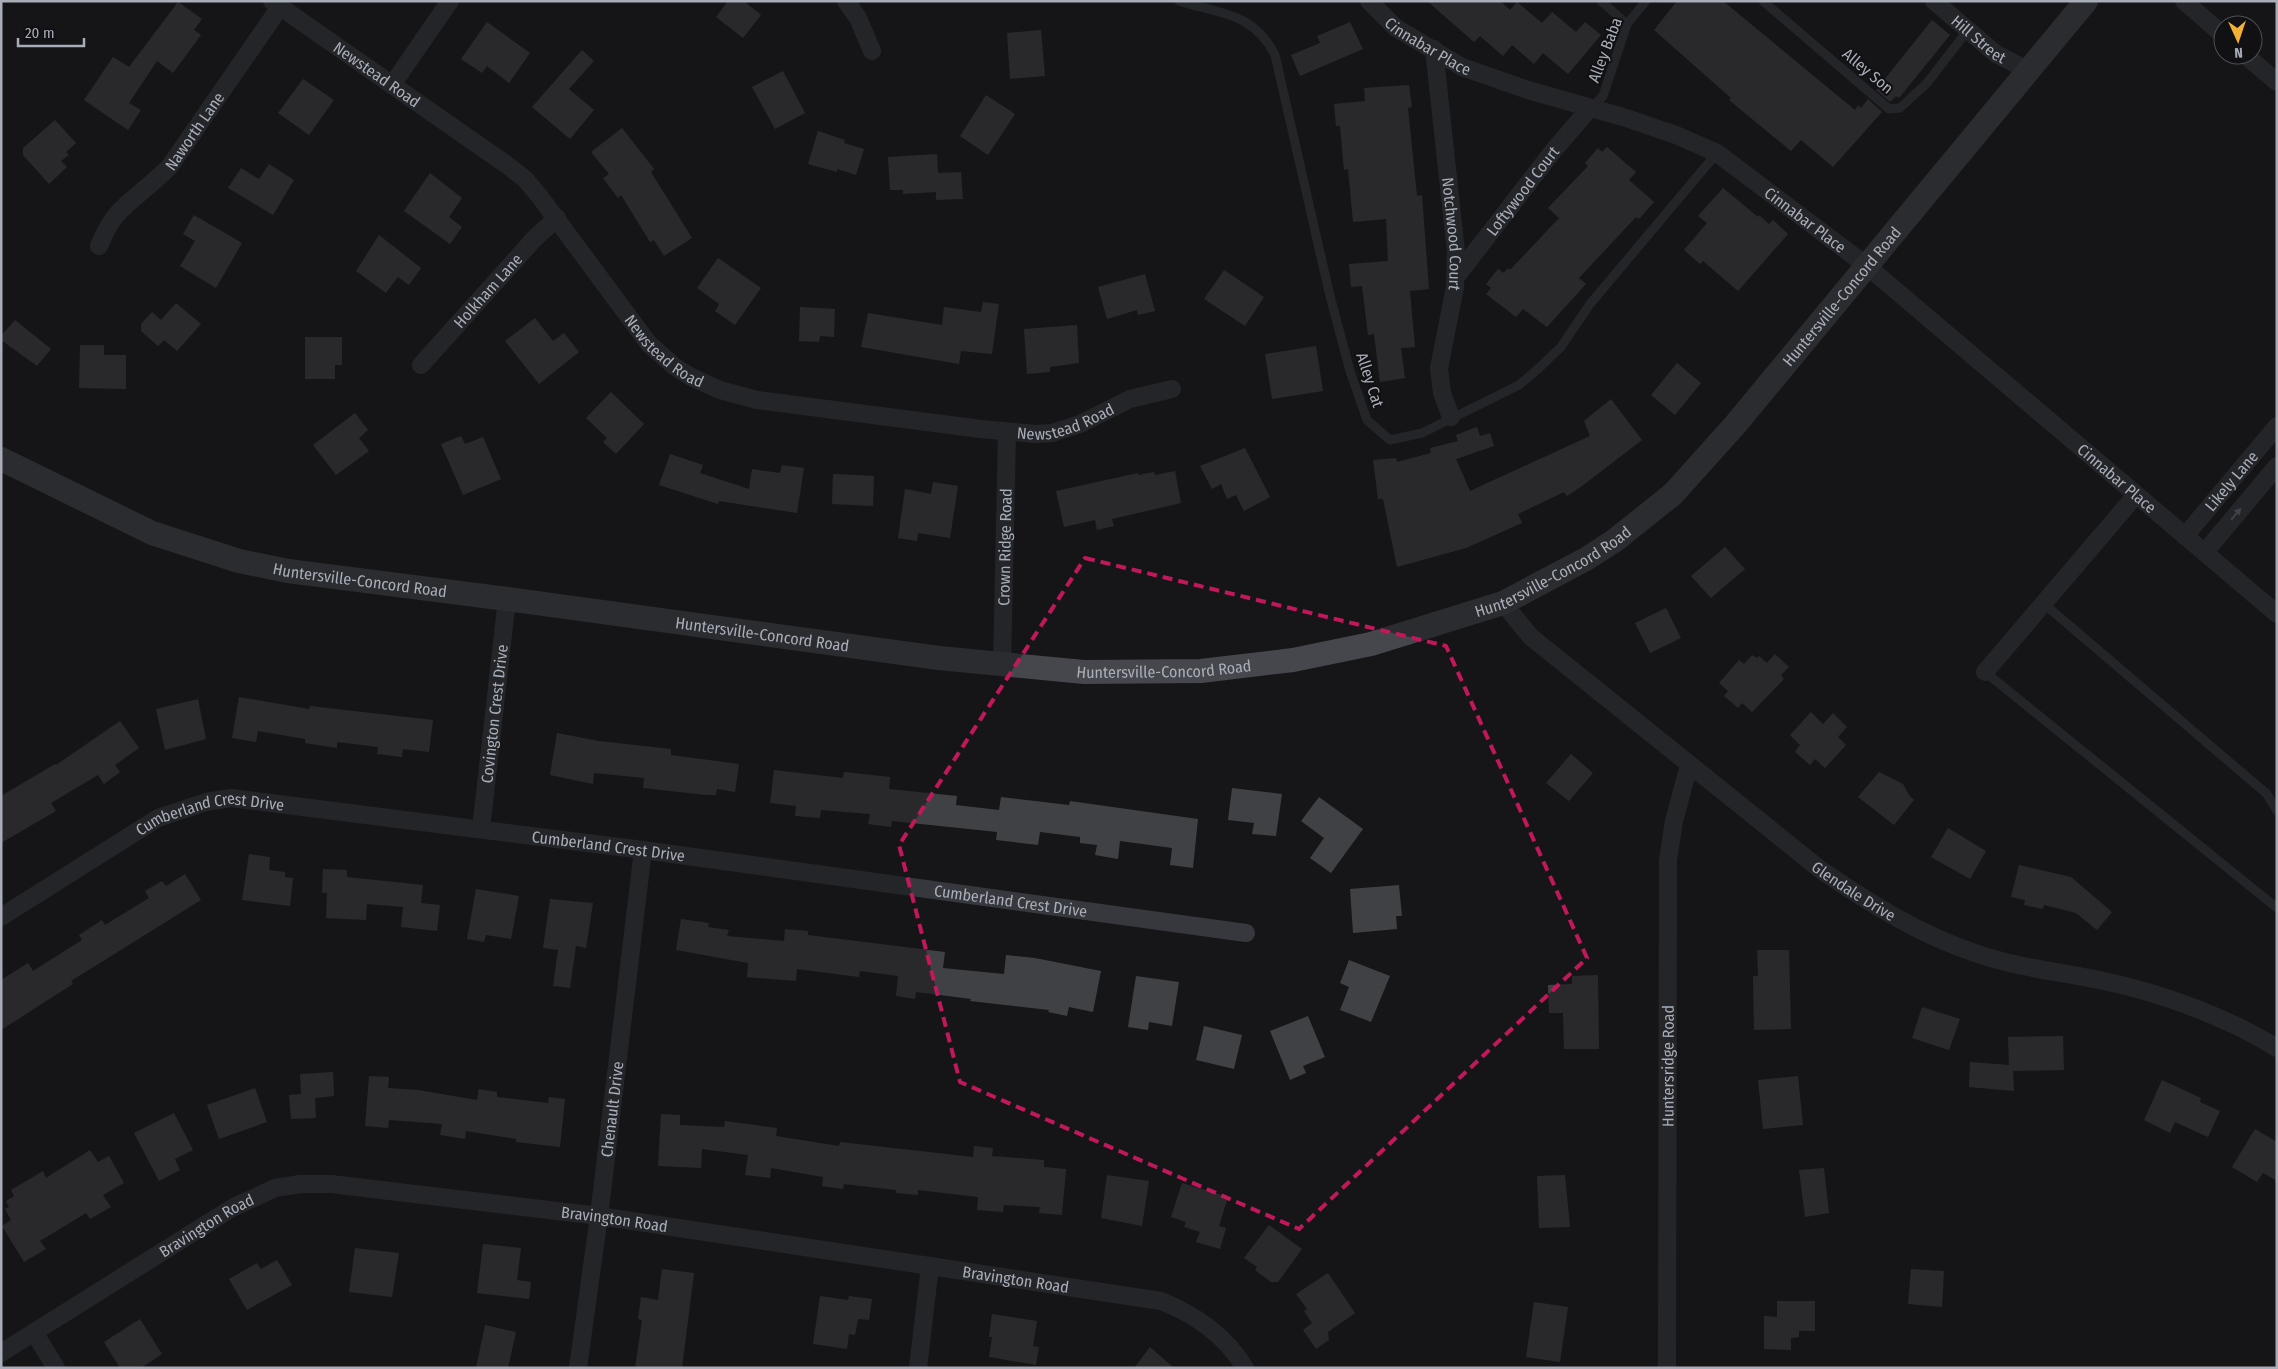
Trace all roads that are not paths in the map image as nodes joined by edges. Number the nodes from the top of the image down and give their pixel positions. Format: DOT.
graph roads {
  1 [pos="450,1"];
  2 [pos="846,1"];
  3 [pos="1179,1"];
  4 [pos="1220,1"];
  5 [pos="1369,1"];
  6 [pos="1601,1"];
  7 [pos="1646,1"];
  8 [pos="1763,1"];
  9 [pos="1934,1"];
  10 [pos="2086,1"];
  11 [pos="2184,1"];
  12 [pos="276,4"];
  13 [pos="1223,11"];
  14 [pos="1627,24"];
  15 [pos="2213,26"];
  16 [pos="1968,30"];
  17 [pos="1434,49"];
  18 [pos="872,51"];
  19 [pos="2257,65"];
  20 [pos="2029,70"];
  21 [pos="2277,82"];
  22 [pos="392,85"];
  23 [pos="1590,108"];
  24 [pos="1718,153"];
  25 [pos="557,218"];
  26 [pos="99,246"];
  27 [pos="1867,266"];
  28 [pos="1456,277"];
  29 [pos="421,365"];
  30 [pos="1172,389"];
  31 [pos="1451,417"];
  32 [pos="2277,426"];
  33 [pos="1007,432"];
  34 [pos="1,459"];
  35 [pos="2277,466"];
  36 [pos="2136,495"];
  37 [pos="2186,536"];
  38 [pos="2205,552"];
  39 [pos="507,599"];
  40 [pos="1503,603"];
  41 [pos="2043,603"];
  42 [pos="2277,614"];
  43 [pos="1002,665"];
  44 [pos="1985,672"];
  45 [pos="1689,765"];
  46 [pos="2277,811"];
  47 [pos="481,829"];
  48 [pos="643,850"];
  49 [pos="2277,908"];
  50 [pos="1,917"];
  51 [pos="1246,933"];
  52 [pos="2277,1048"];
  53 [pos="599,1216"];
  54 [pos="930,1266"];
  55 [pos="34,1332"];
  56 [pos="1,1353"];
  57 [pos="56,1368"];
  58 [pos="578,1368"];
  59 [pos="918,1368"];
  60 [pos="1246,1368"];
  61 [pos="1667,1368"];
  1 -- 22 [label="street"];
  2 -- 18 [label="street"];
  3 -- 13 [label="lane, Alley Cat"];
  4 -- 13 [label="lane"];
  5 -- 17 [label="street, Cinnabar Place"];
  6 -- 14 [label="lane"];
  7 -- 14 [label="lane, Alley Baba"];
  8 -- 16 [label="lane, Alley Son"];
  9 -- 16 [label="street, Hill Street"];
  10 -- 20 [label="main road, Huntersville-Concord Road"];
  11 -- 15 [label="street"];
  12 -- 22 [label="street, Newstead Road"];
  12 -- 26 [label="street, Naworth Lane"];
  13 -- 31 [label="lane, Alley Cat"];
  14 -- 23 [label="lane, Alley Baba"];
  16 -- 20 [label="street, Hill Street"];
  17 -- 23 [label="street, Cinnabar Place"];
  17 -- 28 [label="street, Notchwood Court"];
  19 -- 21 [label="street"];
  20 -- 27 [label="main road, Huntersville-Concord Road"];
  22 -- 25 [label="street, Newstead Road"];
  23 -- 24 [label="street, Cinnabar Place"];
  23 -- 28 [label="street, Loftywood Court"];
  24 -- 27 [label="street, Cinnabar Place"];
  24 -- 31 [label="lane, Alley Cat"];
  25 -- 29 [label="street, Holkham Lane"];
  25 -- 33 [label="street, Newstead Road"];
  27 -- 36 [label="street, Cinnabar Place"];
  27 -- 40 [label="main road, Huntersville-Concord Road"];
  28 -- 31 [label="street, Notchwood Court"];
  30 -- 33 [label="street, Newstead Road"];
  32 -- 37 [label="street, Likely Lane"];
  33 -- 43 [label="street, Crown Ridge Road"];
  34 -- 39 [label="main road, Huntersville-Concord Road"];
  38 -- 35 [label="street, Likely Lane, one-way"];
  36 -- 37 [label="street, Cinnabar Place"];
  36 -- 41 [label="street"];
  37 -- 38 [label="street, Cinnabar Place"];
  38 -- 42 [label="street, Cinnabar Place"];
  39 -- 43 [label="main road, Huntersville-Concord Road"];
  39 -- 47 [label="street, Covington Crest Drive"];
  40 -- 43 [label="main road, Huntersville-Concord Road"];
  40 -- 45 [label="street, Glendale Drive"];
  41 -- 44 [label="street"];
  41 -- 46 [label="lane"];
  44 -- 49 [label="lane"];
  45 -- 52 [label="street, Glendale Drive"];
  45 -- 61 [label="street, Huntersridge Road"];
  47 -- 48 [label="street, Cumberland Crest Drive"];
  47 -- 50 [label="street, Cumberland Crest Drive"];
  48 -- 51 [label="street, Cumberland Crest Drive"];
  48 -- 53 [label="street, Chenault Drive"];
  53 -- 54 [label="street, Bravington Road"];
  53 -- 55 [label="street, Bravington Road"];
  53 -- 58 [label="street, Chenault Drive"];
  54 -- 59 [label="street"];
  54 -- 60 [label="street, Bravington Road"];
  55 -- 56 [label="street, Bravington Road"];
  55 -- 57 [label="street"];
}
